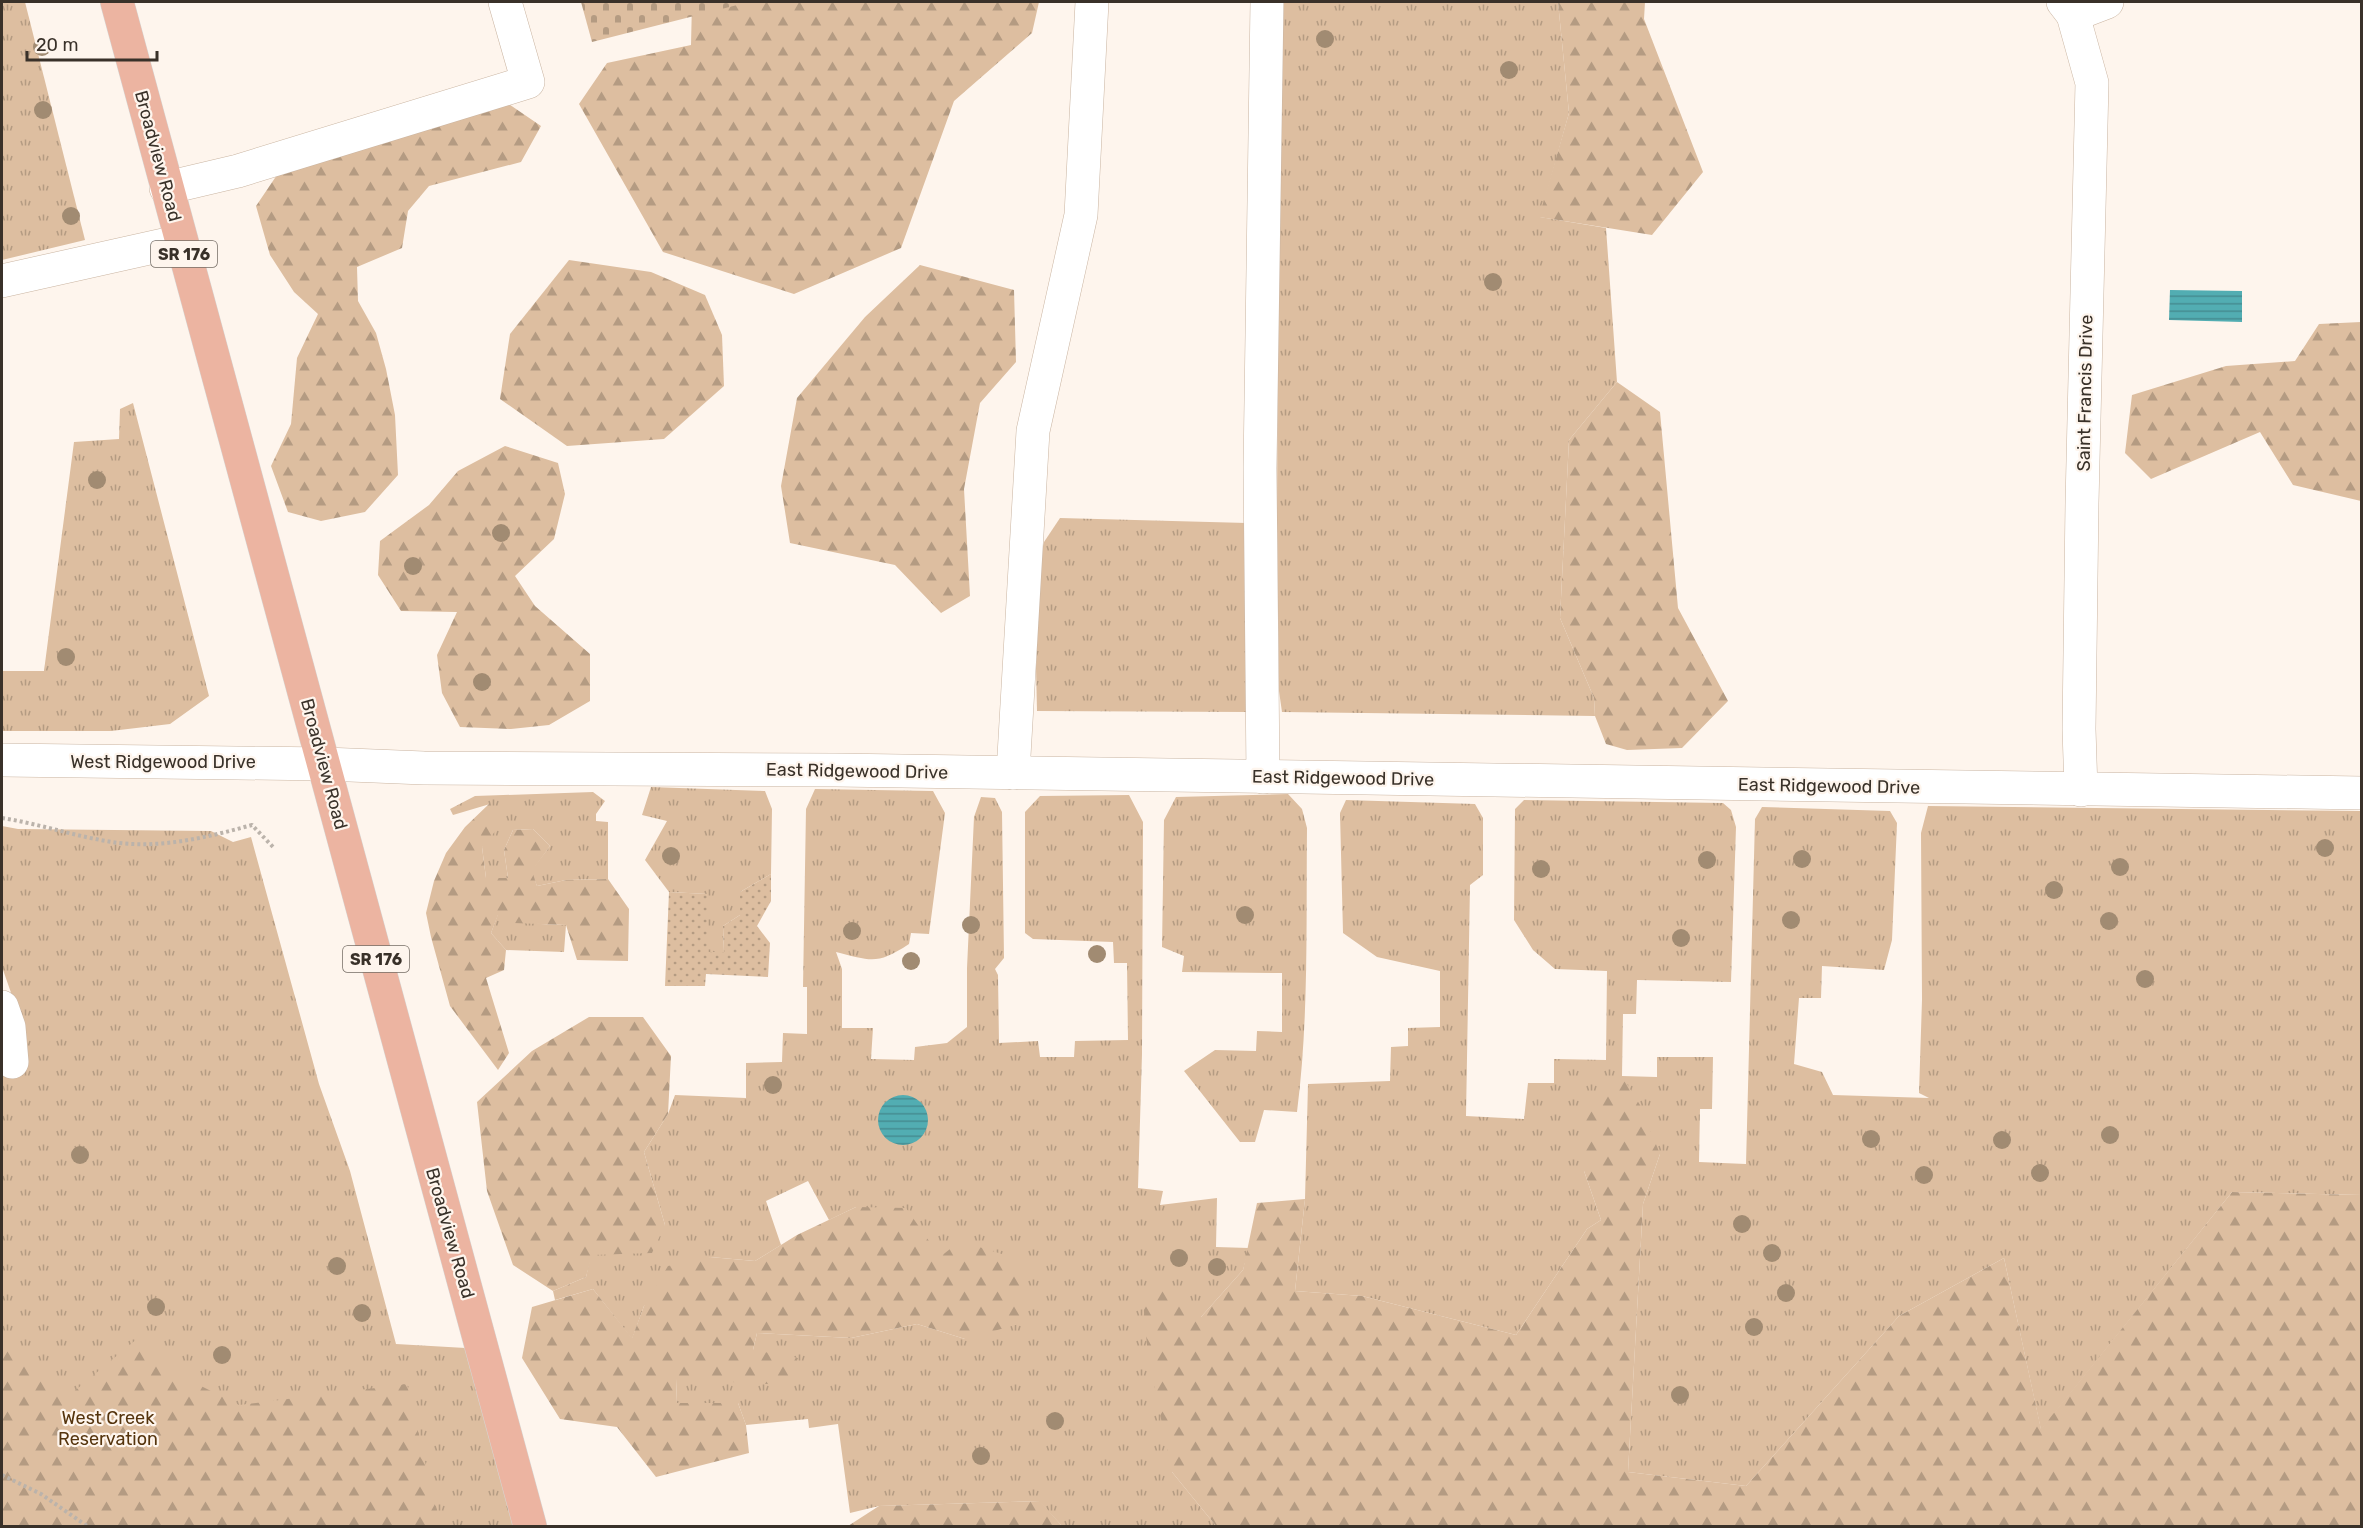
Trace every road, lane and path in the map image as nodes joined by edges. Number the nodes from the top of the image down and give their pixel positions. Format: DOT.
graph roads {
  1 [pos="117,2"];
  2 [pos="505,2"];
  3 [pos="1092,2"];
  4 [pos="1267,2"];
  5 [pos="2107,2"];
  6 [pos="2068,8"];
  7 [pos="166,188"];
  8 [pos="181,242"];
  9 [pos="2,281"];
  10 [pos="2,760"];
  11 [pos="325,764"];
  12 [pos="1013,773"];
  13 [pos="1263,777"];
  14 [pos="2081,790"];
  15 [pos="2361,793"];
  16 [pos="2,818"];
  17 [pos="274,848"];
  18 [pos="2,1007"];
  19 [pos="12,1062"];
  20 [pos="2,1475"];
  21 [pos="87,1527"];
  22 [pos="531,1527"];
  1 -- 7 [label="main road, Broadview Road / SR 176"];
  2 -- 7 [label="street"];
  3 -- 12 [label="street"];
  4 -- 13 [label="street"];
  5 -- 6 [label="street"];
  6 -- 14 [label="street, Saint Francis Drive"];
  7 -- 8 [label="main road, Broadview Road / SR 176"];
  8 -- 9 [label="street"];
  8 -- 11 [label="main road, Broadview Road / SR 176"];
  10 -- 11 [label="street, West Ridgewood Drive"];
  11 -- 12 [label="street, East Ridgewood Drive"];
  11 -- 22 [label="main road, Broadview Road / SR 176"];
  12 -- 13 [label="street, East Ridgewood Drive"];
  13 -- 14 [label="street, East Ridgewood Drive"];
  14 -- 15 [label="street, East Ridgewood Drive"];
  16 -- 17 [label="path"];
  18 -- 19 [label="street"];
  20 -- 21 [label="path"];
}
